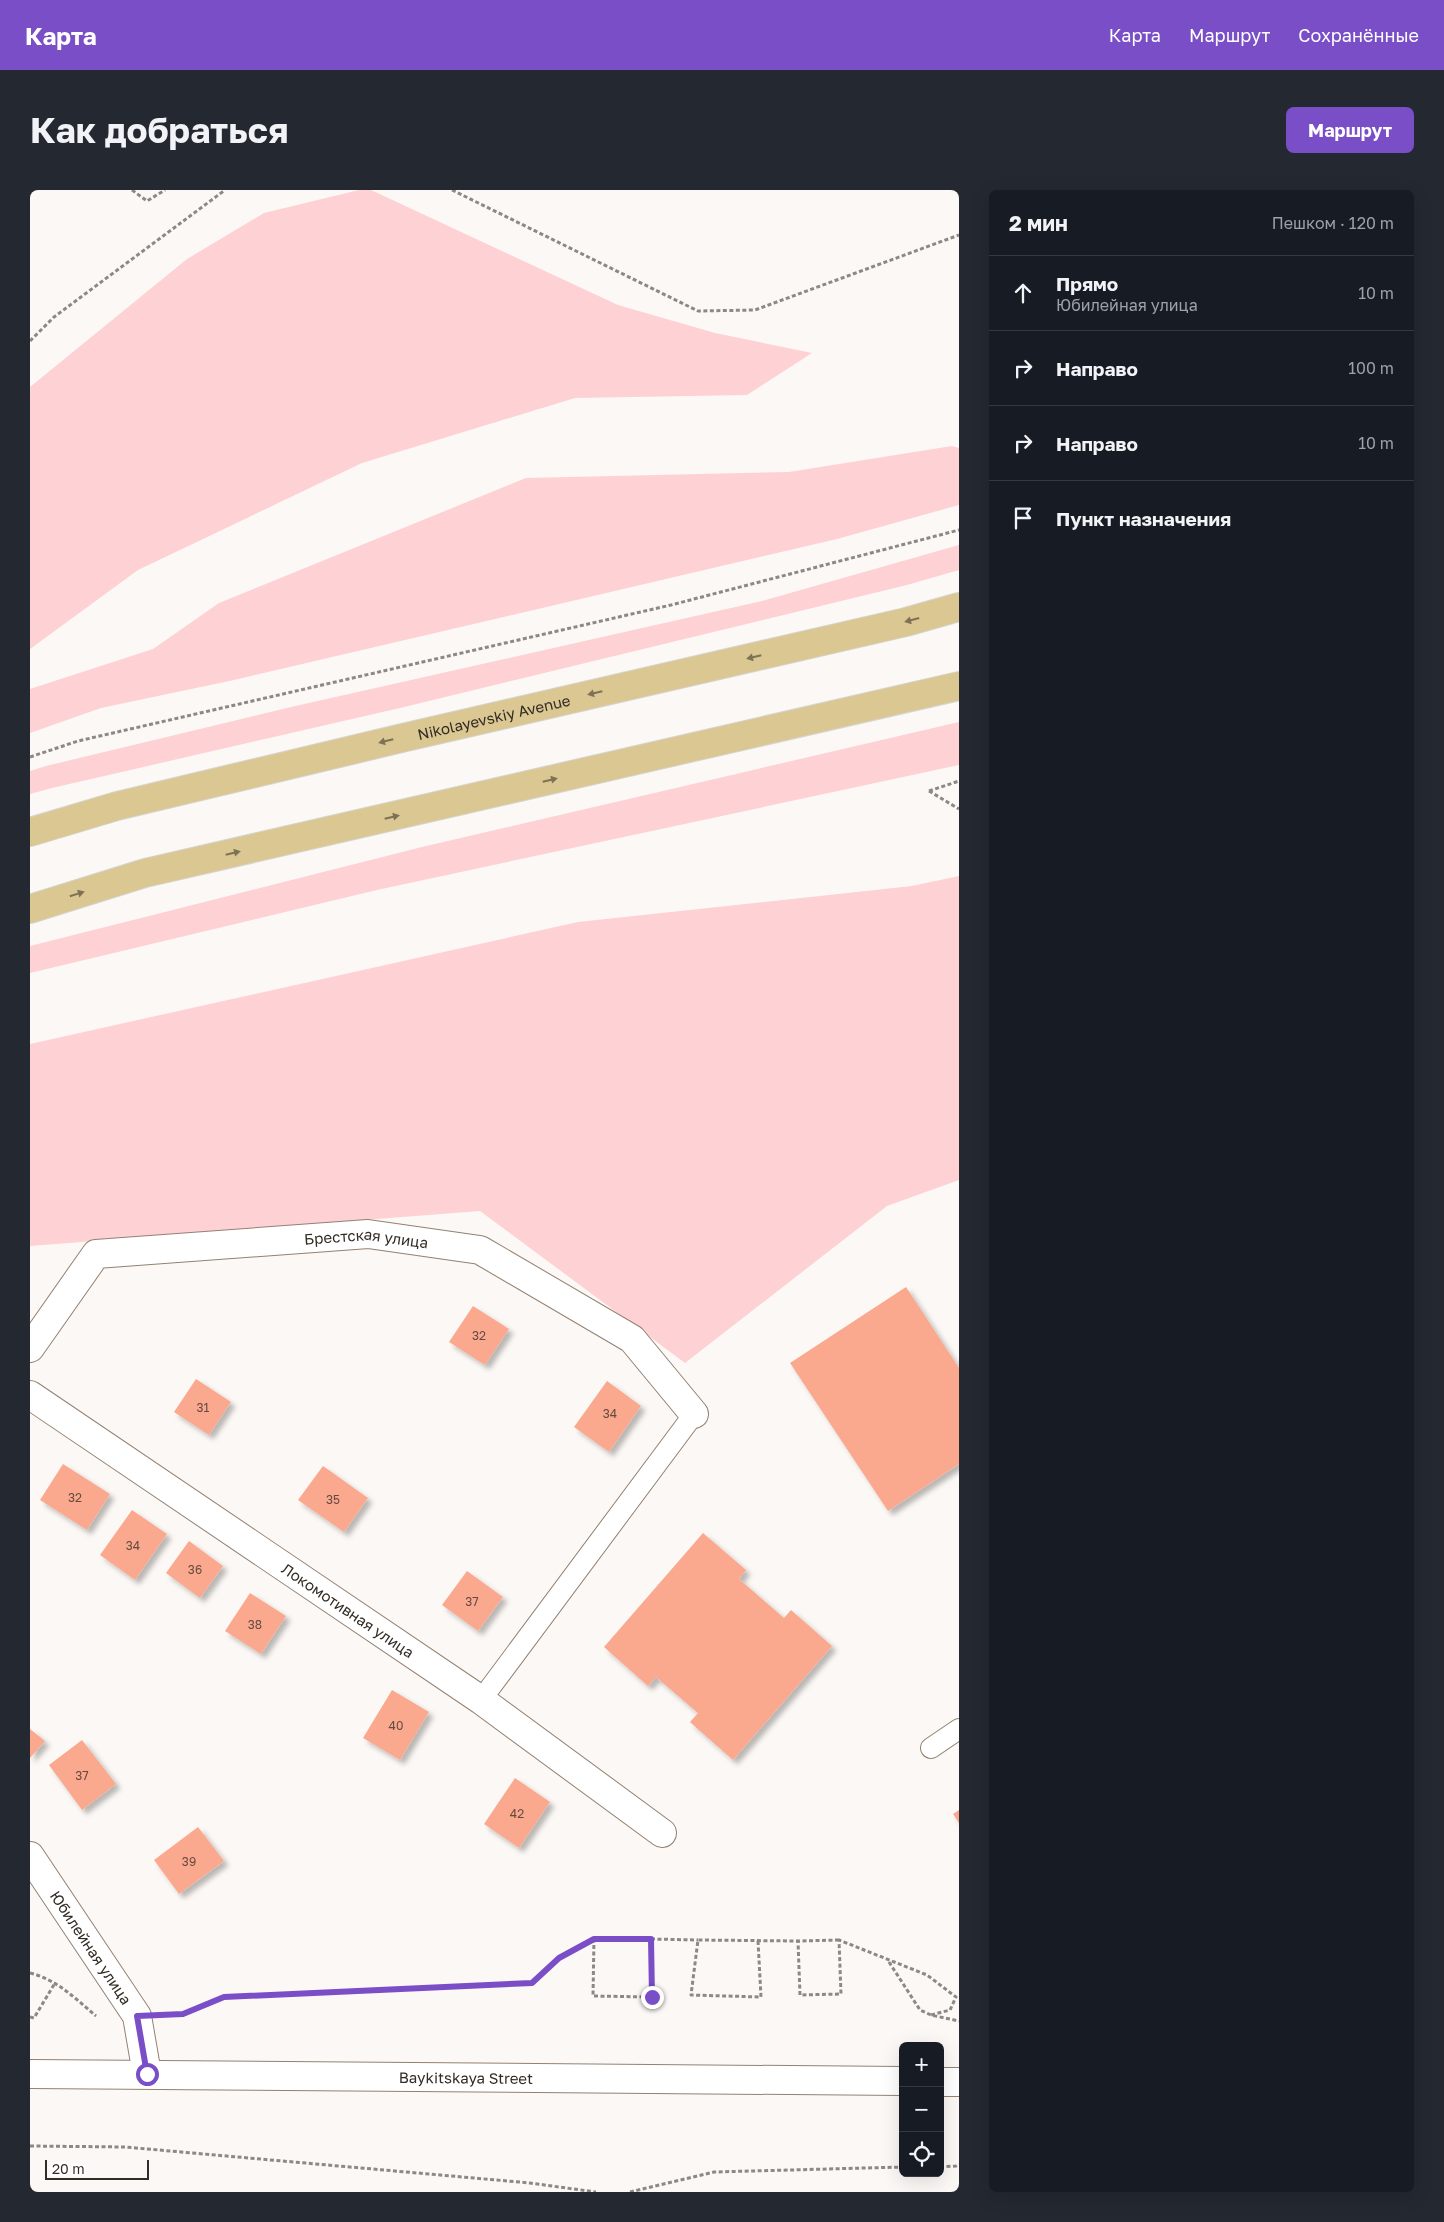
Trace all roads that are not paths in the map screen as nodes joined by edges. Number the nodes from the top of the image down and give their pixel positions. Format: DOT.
graph roads {
  1 [pos="959,607"];
  2 [pos="959,686"];
  3 [pos="30,832"];
  4 [pos="30,909"];
  5 [pos="30,1348"];
  6 [pos="30,1394"];
  7 [pos="694,1414"];
  8 [pos="481,1700"];
  9 [pos="959,1729"];
  10 [pos="931,1748"];
  11 [pos="662,1833"];
  12 [pos="30,1856"];
  13 [pos="30,2074"];
  14 [pos="147,2074"];
  15 [pos="899,2082"];
  16 [pos="944,2082"];
  17 [pos="959,2082"];
  1 -- 3 [label="main road, Nikolayevskiy Avenue, one-way"];
  4 -- 2 [label="main road, one-way"];
  5 -- 7 [label="street, Брестская улица"];
  6 -- 8 [label="street, Локомотивная улица"];
  7 -- 8 [label="lane"];
  8 -- 11 [label="street, Локомотивная улица"];
  9 -- 10 [label="lane"];
  12 -- 14 [label="street, Юбилейная улица"];
  13 -- 14 [label="street, Baykitskaya Street"];
  14 -- 15 [label="street, Baykitskaya Street"];
  16 -- 17 [label="street"];
}
